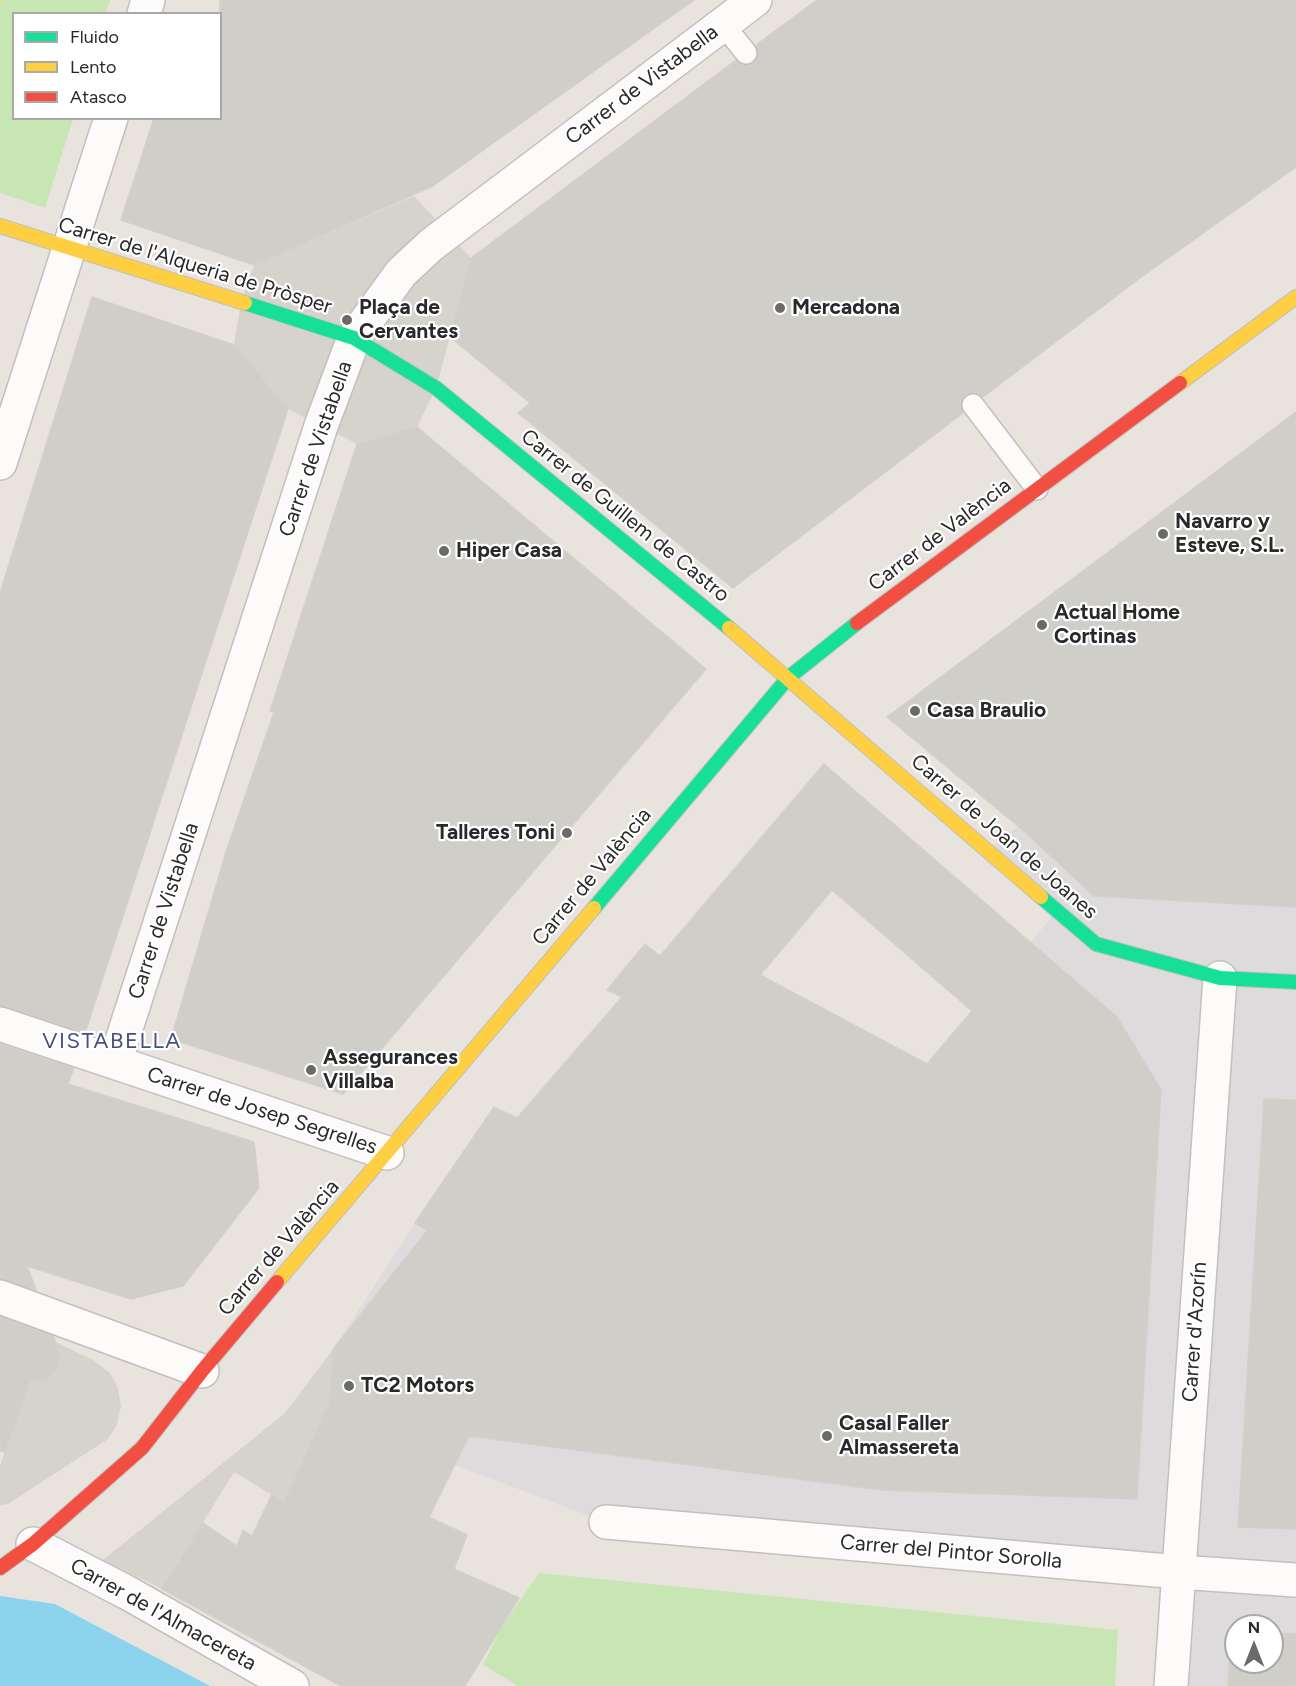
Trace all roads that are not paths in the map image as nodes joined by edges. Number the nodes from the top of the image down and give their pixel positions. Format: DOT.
graph roads {
  1 [pos="755,0"];
  2 [pos="723,24"];
  3 [pos="746,53"];
  4 [pos="110,120"];
  5 [pos="0,226"];
  6 [pos="69,249"];
  7 [pos="1296,297"];
  8 [pos="354,338"];
  9 [pos="436,388"];
  10 [pos="973,405"];
  11 [pos="0,463"];
  12 [pos="1037,489"];
  13 [pos="788,678"];
  14 [pos="1220,978"];
  15 [pos="1296,982"];
  16 [pos="0,1024"];
  17 [pos="115,1062"];
  18 [pos="387,1153"];
  19 [pos="0,1297"];
  20 [pos="201,1371"];
  21 [pos="606,1522"];
  22 [pos="33,1544"];
  23 [pos="0,1568"];
  24 [pos="1179,1572"];
  25 [pos="1296,1580"];
  26 [pos="292,1686"];
  27 [pos="1171,1686"];
  1 -- 2 [label="street, Carrer de Vistabella"];
  2 -- 3 [label="lane"];
  2 -- 8 [label="street, Carrer de Vistabella"];
  4 -- 6 [label="street"];
  5 -- 6 [label="street, Carrer de l'Alqueria de Pròsper"];
  6 -- 8 [label="street, Carrer de l'Alqueria de Pròsper"];
  6 -- 11 [label="street"];
  7 -- 12 [label="street, Carrer de València"];
  8 -- 9 [label="street, Carrer de l'Alqueria de Pròsper"];
  8 -- 17 [label="street, Carrer de Vistabella"];
  9 -- 13 [label="street, Carrer de Guillem de Castro"];
  10 -- 12 [label="lane"];
  12 -- 13 [label="street, Carrer de València"];
  13 -- 14 [label="street, Carrer de Joan de Joanes"];
  13 -- 18 [label="street, Carrer de València"];
  14 -- 15 [label="street, Carrer de Joan de Joanes"];
  14 -- 24 [label="street, Carrer d'Azorín"];
  16 -- 17 [label="street, Carrer de Josep Segrelles"];
  17 -- 18 [label="street, Carrer de Josep Segrelles"];
  18 -- 20 [label="street, Carrer de València"];
  19 -- 20 [label="street"];
  20 -- 22 [label="street, Carrer de València"];
  21 -- 24 [label="street, Carrer del Pintor Sorolla"];
  22 -- 23 [label="street, Carrer de València"];
  22 -- 26 [label="street, Carrer de l'Almacereta"];
  24 -- 25 [label="street, Carrer del Pintor Sorolla"];
  24 -- 27 [label="street, Carrer d'Azorín"];
}
